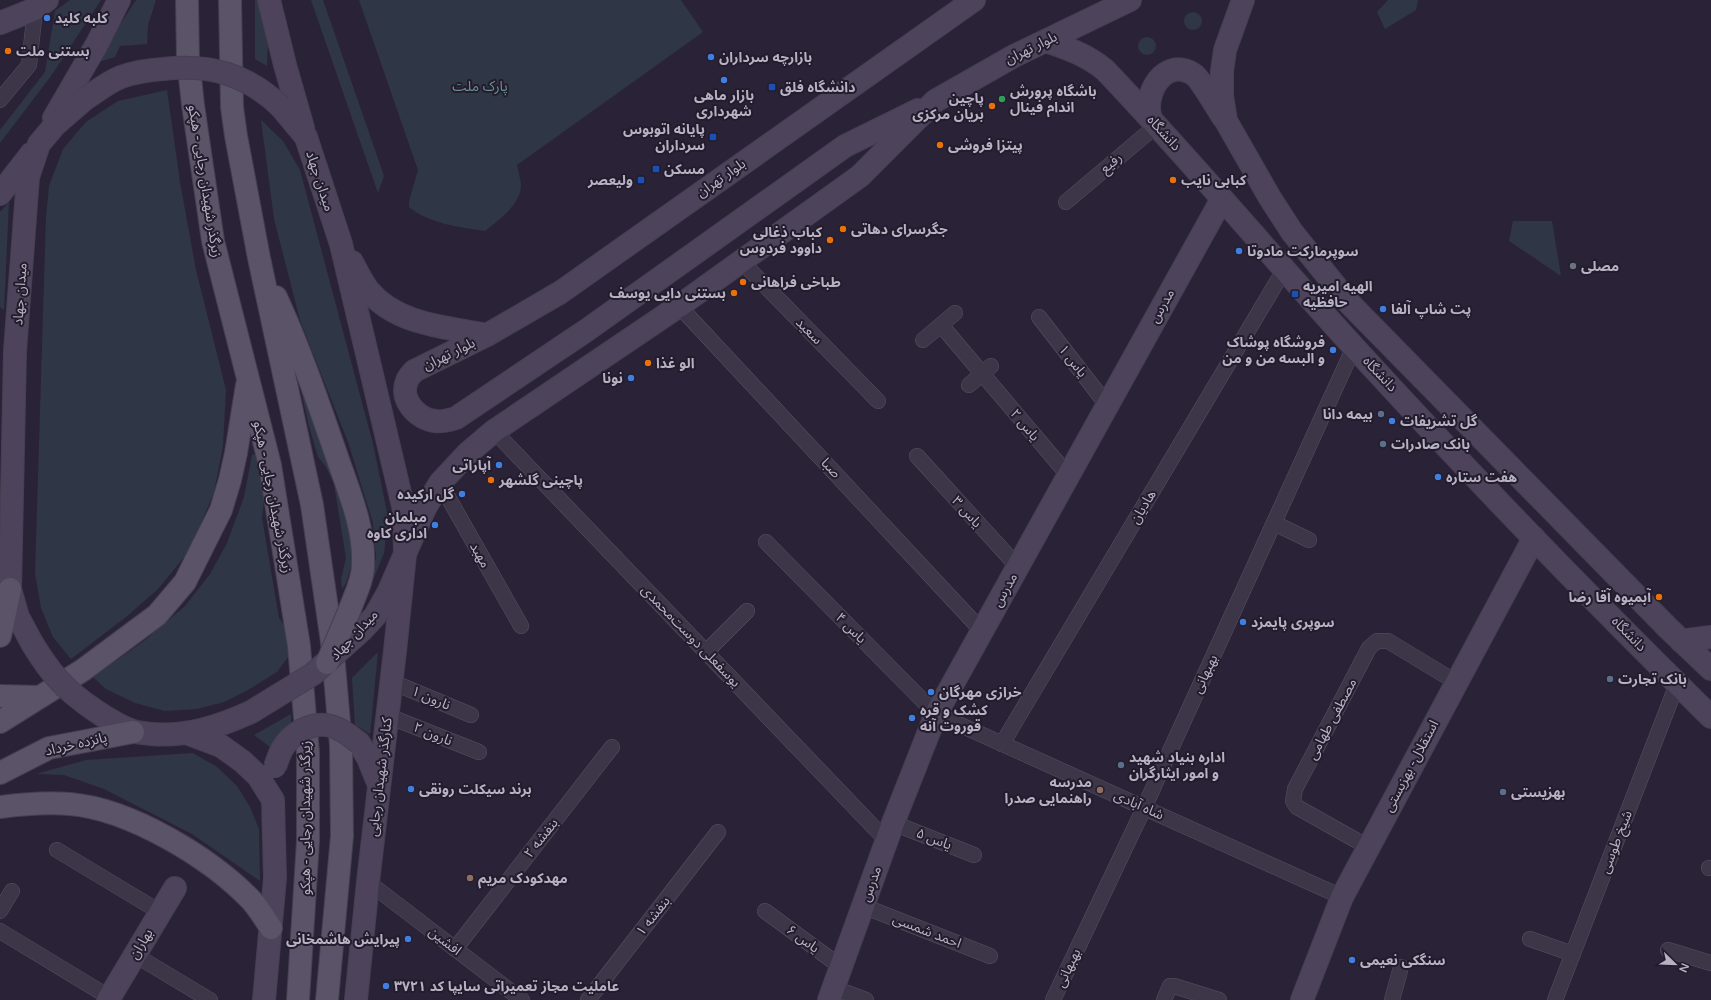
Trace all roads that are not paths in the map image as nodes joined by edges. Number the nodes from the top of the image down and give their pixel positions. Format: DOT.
graph roads {
  1 [pos="119,0"];
  2 [pos="187,0"];
  3 [pos="230,0"];
  4 [pos="269,0"];
  5 [pos="974,0"];
  6 [pos="1130,0"];
  7 [pos="1243,0"];
  8 [pos="39,3"];
  9 [pos="0,23"];
  10 [pos="1046,41"];
  11 [pos="0,100"];
  12 [pos="935,102"];
  13 [pos="1226,121"];
  14 [pos="1154,122"];
  15 [pos="306,137"];
  16 [pos="39,144"];
  17 [pos="0,194"];
  18 [pos="1222,199"];
  19 [pos="1066,202"];
  20 [pos="341,244"];
  21 [pos="259,258"];
  22 [pos="741,261"];
  23 [pos="1284,270"];
  24 [pos="679,306"];
  25 [pos="955,313"];
  26 [pos="1039,317"];
  27 [pos="941,325"];
  28 [pos="0,326"];
  29 [pos="487,335"];
  30 [pos="923,340"];
  31 [pos="1354,347"];
  32 [pos="16,352"];
  33 [pos="987,370"];
  34 [pos="247,380"];
  35 [pos="969,385"];
  36 [pos="878,401"];
  37 [pos="1107,405"];
  38 [pos="494,431"];
  39 [pos="917,456"];
  40 [pos="1068,475"];
  41 [pos="440,483"];
  42 [pos="1274,523"];
  43 [pos="1534,538"];
  44 [pos="1309,540"];
  45 [pos="766,542"];
  46 [pos="404,554"];
  47 [pos="1018,567"];
  48 [pos="10,589"];
  49 [pos="747,611"];
  50 [pos="521,626"];
  51 [pos="982,631"];
  52 [pos="0,636"];
  53 [pos="1711,636"];
  54 [pos="1681,641"];
  55 [pos="706,652"];
  56 [pos="327,663"];
  57 [pos="1711,669"];
  58 [pos="392,682"];
  59 [pos="1456,682"];
  60 [pos="1677,684"];
  61 [pos="0,696"];
  62 [pos="39,698"];
  63 [pos="936,714"];
  64 [pos="471,715"];
  65 [pos="388,716"];
  66 [pos="1711,717"];
  67 [pos="0,722"];
  68 [pos="133,732"];
  69 [pos="189,734"];
  70 [pos="1002,744"];
  71 [pos="612,747"];
  72 [pos="479,752"];
  73 [pos="0,773"];
  74 [pos="379,786"];
  75 [pos="273,800"];
  76 [pos="0,807"];
  77 [pos="1144,808"];
  78 [pos="718,832"];
  79 [pos="890,832"];
  80 [pos="1368,847"];
  81 [pos="57,850"];
  82 [pos="974,855"];
  83 [pos="368,882"];
  84 [pos="175,888"];
  85 [pos="12,891"];
  86 [pos="1342,897"];
  87 [pos="863,906"];
  88 [pos="0,911"];
  89 [pos="765,911"];
  90 [pos="160,912"];
  91 [pos="271,928"];
  92 [pos="0,931"];
  93 [pos="1530,939"];
  94 [pos="455,949"];
  95 [pos="1668,950"];
  96 [pos="1573,954"];
  97 [pos="135,955"];
  98 [pos="990,956"];
  99 [pos="1711,963"];
  100 [pos="841,967"];
  101 [pos="1401,967"];
  102 [pos="832,994"];
  103 [pos="108,998"];
  104 [pos="210,1000"];
  105 [pos="264,1000"];
  106 [pos="298,1000"];
  107 [pos="327,1000"];
  108 [pos="356,1000"];
  109 [pos="522,1000"];
  110 [pos="588,1000"];
  111 [pos="866,1000"];
  112 [pos="1053,1000"];
  113 [pos="1164,1000"];
  114 [pos="1219,1000"];
  115 [pos="1302,1000"];
  116 [pos="1392,1000"];
  117 [pos="1555,1000"];
  1 -- 16 [label="main road"];
  2 -- 34 [label="main road, زیرگذر شهیدان رجایی - هپکو"];
  3 -- 21 [label="main road"];
  4 -- 15 [label="main road"];
  5 -- 29 [label="main road, بلوار تهران"];
  6 -- 10 [label="main road, بلوار تهران"];
  7 -- 13 [label="main road, دانشگاه"];
  8 -- 9 [label="main road"];
  8 -- 11 [label="street"];
  10 -- 12 [label="main road, بلوار تهران"];
  10 -- 14 [label="main road, دانشگاه"];
  12 -- 22 [label="main road, بلوار تهران"];
  12 -- 29 [label="main road, بلوار تهران"];
  13 -- 14 [label="main road"];
  13 -- 54 [label="main road, دانشگاه"];
  14 -- 18 [label="main road, دانشگاه"];
  14 -- 19 [label="street, رفیع"];
  15 -- 16 [label="main road, میدان جهاد, bridge"];
  15 -- 20 [label="main road, میدان جهاد"];
  16 -- 17 [label="main road"];
  16 -- 32 [label="main road, میدان جهاد"];
  18 -- 23 [label="main road, دانشگاه"];
  18 -- 37 [label="main road, مدرس"];
  20 -- 29 [label="main road"];
  20 -- 46 [label="main road, میدان جهاد"];
  21 -- 56 [label="main road, bridge"];
  21 -- 107 [label="main road"];
  22 -- 24 [label="main road, بلوار تهران"];
  22 -- 36 [label="street, سعید"];
  23 -- 31 [label="main road, دانشگاه"];
  23 -- 70 [label="street, هادیان"];
  24 -- 38 [label="main road, بلوار تهران"];
  24 -- 51 [label="street, صبا"];
  25 -- 27 [label="street"];
  26 -- 37 [label="street, یاس ۱"];
  27 -- 30 [label="street"];
  27 -- 33 [label="street, یاس ۲"];
  28 -- 32 [label="main road"];
  31 -- 42 [label="street, بهبهانی"];
  31 -- 43 [label="main road, دانشگاه"];
  32 -- 48 [label="main road, میدان جهاد"];
  33 -- 35 [label="street"];
  33 -- 40 [label="street, یاس ۲"];
  34 -- 62 [label="main road"];
  34 -- 106 [label="main road, زیرگذر شهیدان رجایی - هپکو"];
  37 -- 40 [label="main road, مدرس"];
  38 -- 41 [label="main road, بلوار تهران"];
  38 -- 55 [label="street, یوسفعلی دوست‌محمدی"];
  39 -- 47 [label="street, یاس ۳"];
  40 -- 47 [label="main road, مدرس"];
  41 -- 46 [label="main road, بلوار تهران"];
  41 -- 50 [label="street, مهبد"];
  42 -- 44 [label="street"];
  42 -- 77 [label="street, بهبهانی"];
  43 -- 59 [label="main road, استقلال- بهزیستی"];
  43 -- 60 [label="main road, دانشگاه"];
  45 -- 63 [label="street, یاس ۴"];
  46 -- 56 [label="main road, میدان جهاد, bridge"];
  46 -- 58 [label="main road, کنارگذر شهیدان رجایی"];
  47 -- 51 [label="main road, مدرس"];
  48 -- 52 [label="main road"];
  48 -- 68 [label="main road, میدان جهاد, bridge"];
  49 -- 55 [label="street"];
  51 -- 63 [label="main road, مدرس"];
  53 -- 54 [label="main road"];
  54 -- 57 [label="main road, دانشگاه"];
  55 -- 79 [label="street, یوسفعلی دوست‌محمدی"];
  56 -- 69 [label="main road, میدان جهاد, bridge"];
  58 -- 64 [label="street, نارون ۱"];
  58 -- 65 [label="main road, کنارگذر شهیدان رجایی"];
  59 -- 80 [label="main road, استقلال- بهزیستی"];
  59 -- 80 [label="street, مصطفی طهامی"];
  60 -- 66 [label="main road, دانشگاه"];
  60 -- 96 [label="street, شیخ طوسی"];
  61 -- 62 [label="main road"];
  62 -- 67 [label="main road"];
  63 -- 70 [label="street, شاه آبادی"];
  63 -- 79 [label="main road, مدرس"];
  65 -- 72 [label="street, نارون ۲"];
  65 -- 74 [label="main road, کنارگذر شهیدان رجایی"];
  68 -- 69 [label="main road, میدان جهاد"];
  68 -- 73 [label="main road, پانزده خرداد"];
  69 -- 75 [label="main road"];
  70 -- 77 [label="street, شاه آبادی"];
  71 -- 94 [label="street, بنفشه ۲"];
  74 -- 75 [label="main road, bridge"];
  74 -- 83 [label="main road, کنارگذر شهیدان رجایی"];
  75 -- 91 [label="main road"];
  76 -- 91 [label="main road"];
  77 -- 86 [label="street, شاه آبادی"];
  77 -- 112 [label="street, بهبهانی"];
  78 -- 110 [label="street, بنفشه ۱"];
  79 -- 82 [label="street, یاس ۵"];
  79 -- 87 [label="main road, مدرس"];
  80 -- 86 [label="main road, استقلال- بهزیستی"];
  81 -- 90 [label="street"];
  83 -- 94 [label="street, افشین"];
  83 -- 108 [label="main road, کنارگذر شهیدان رجایی"];
  84 -- 90 [label="main road, بهاران"];
  85 -- 88 [label="street"];
  86 -- 115 [label="main road, استقلال- بهزیستی"];
  87 -- 98 [label="street, احمد شمسی"];
  87 -- 100 [label="main road, مدرس"];
  89 -- 100 [label="street, یاس ۶"];
  90 -- 97 [label="main road, بهاران"];
  91 -- 105 [label="main road"];
  92 -- 103 [label="street"];
  93 -- 96 [label="street"];
  94 -- 109 [label="street, افشین"];
  95 -- 99 [label="street"];
  96 -- 117 [label="street, شیخ طوسی"];
  97 -- 103 [label="main road, بهاران"];
  97 -- 104 [label="street"];
  100 -- 102 [label="main road, مدرس"];
  101 -- 116 [label="street"];
  102 -- 111 [label="street"];
  113 -- 114 [label="street"];
}
